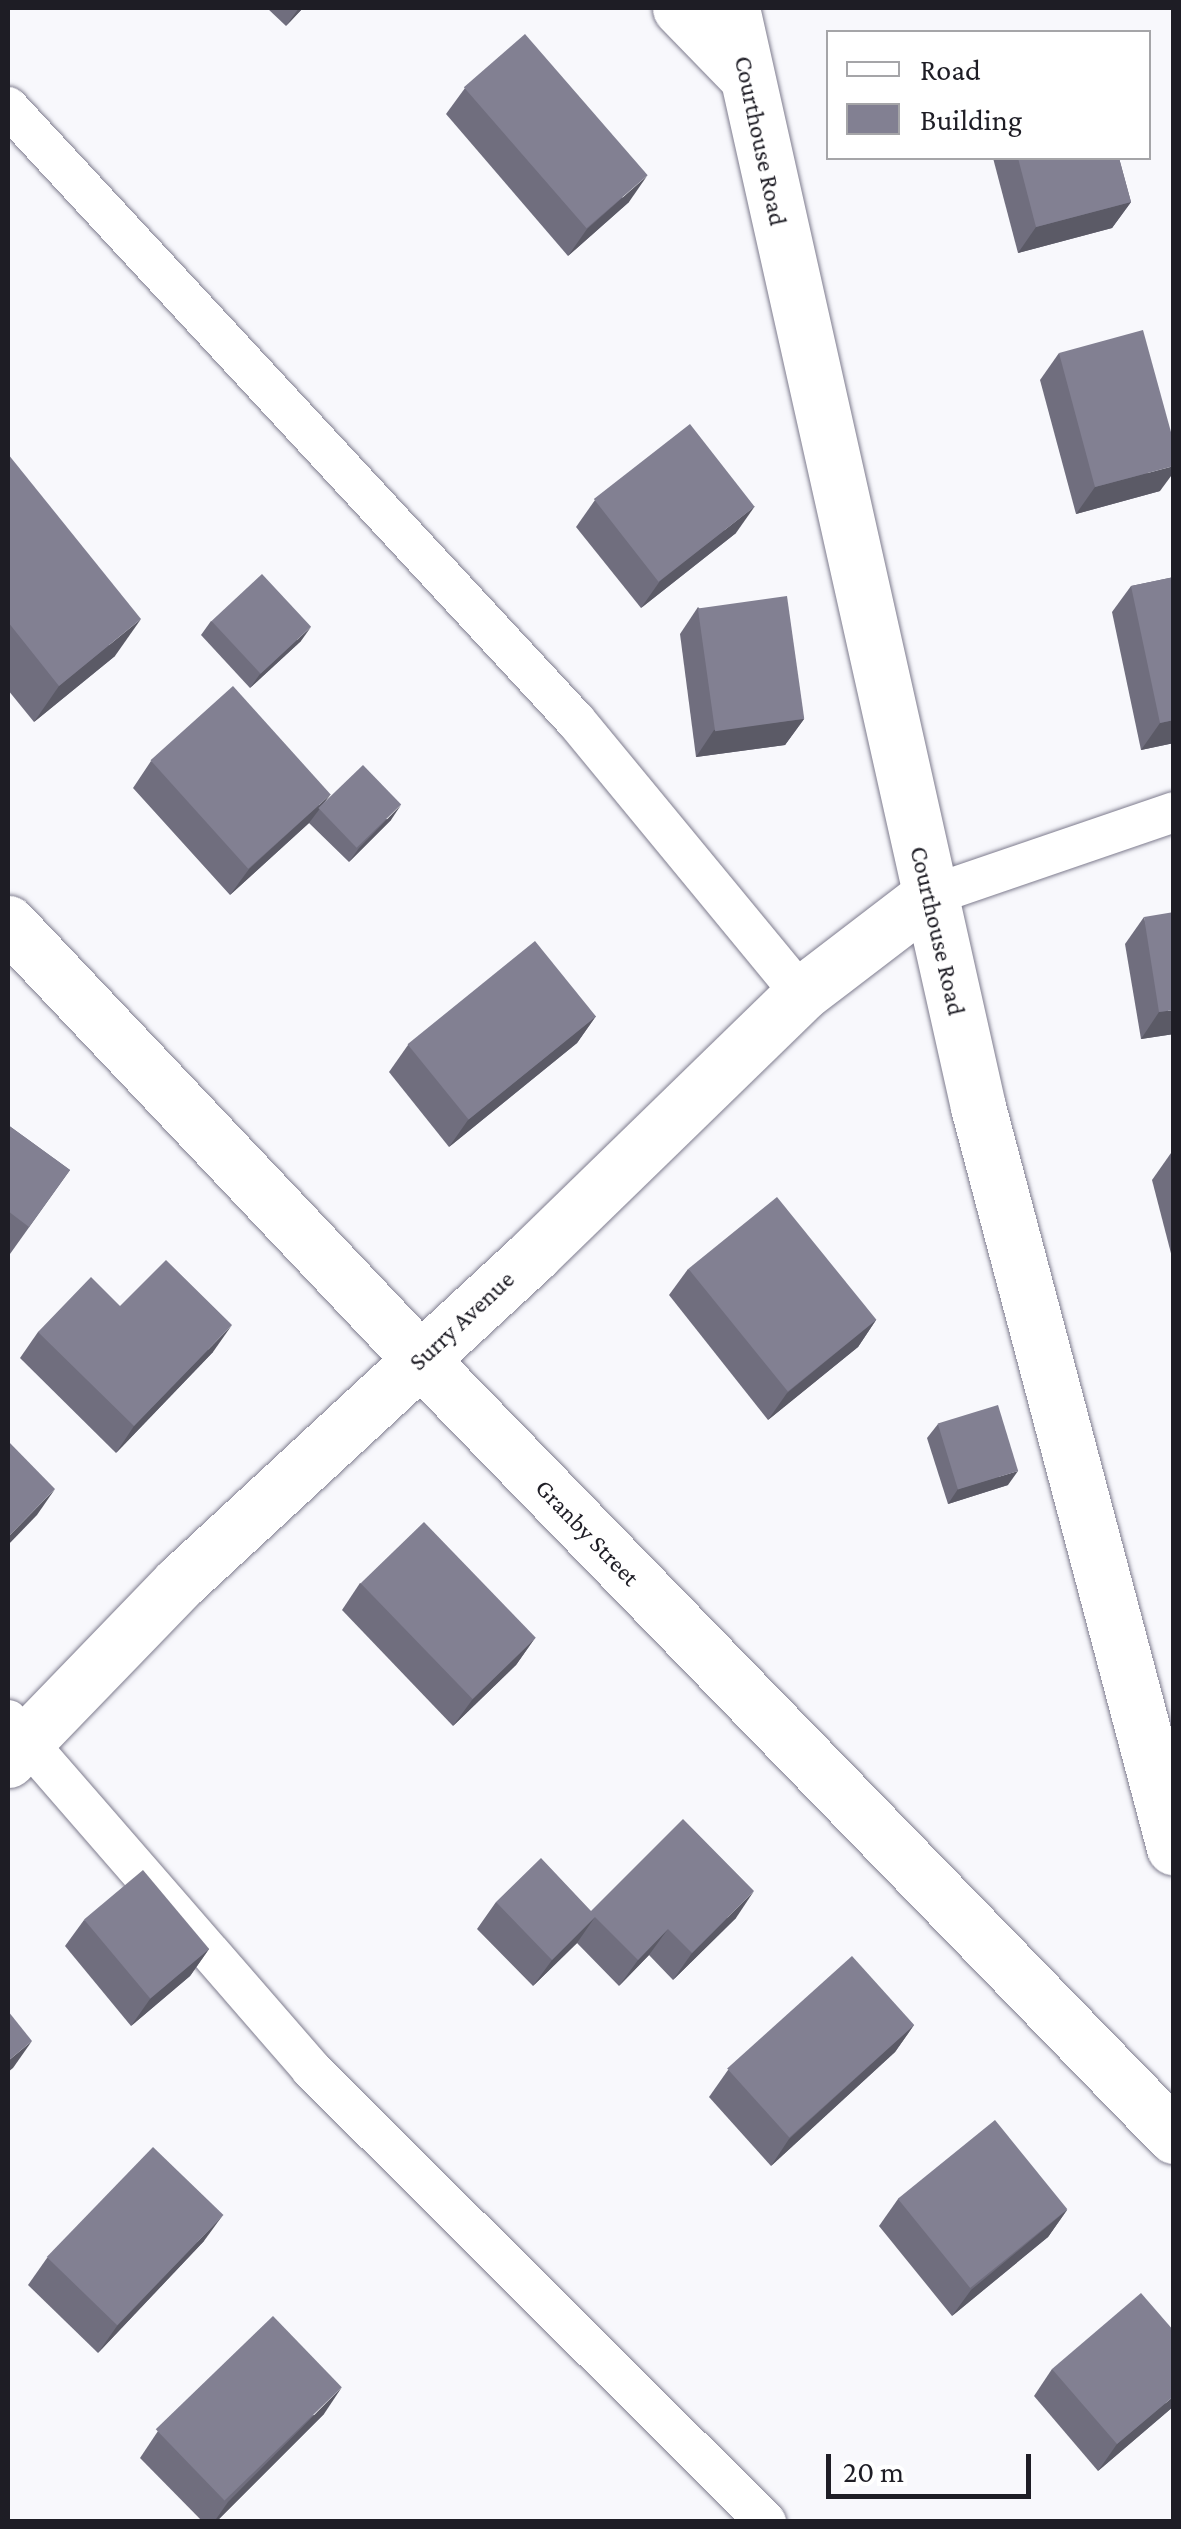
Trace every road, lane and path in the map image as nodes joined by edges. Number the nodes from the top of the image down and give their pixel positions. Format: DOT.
graph roads {
  1 [pos="680,8"];
  2 [pos="732,8"];
  3 [pos="746,76"];
  4 [pos="8,107"];
  5 [pos="1174,812"];
  6 [pos="929,896"];
  7 [pos="8,923"];
  8 [pos="800,994"];
  9 [pos="420,1359"];
  10 [pos="14,1740"];
  11 [pos="1174,1848"];
  12 [pos="1174,2136"];
  13 [pos="766,2522"];
  1 -- 3 [label="street"];
  2 -- 3 [label="street, Courthouse Road"];
  3 -- 6 [label="street, Courthouse Road"];
  4 -- 8 [label="lane"];
  5 -- 6 [label="lane"];
  6 -- 8 [label="street, Surry Avenue"];
  6 -- 11 [label="street, Courthouse Road"];
  7 -- 9 [label="street, Granby Street"];
  8 -- 9 [label="street, Surry Avenue"];
  9 -- 10 [label="street, Surry Avenue"];
  9 -- 12 [label="street, Granby Street"];
  10 -- 13 [label="lane"];
}
